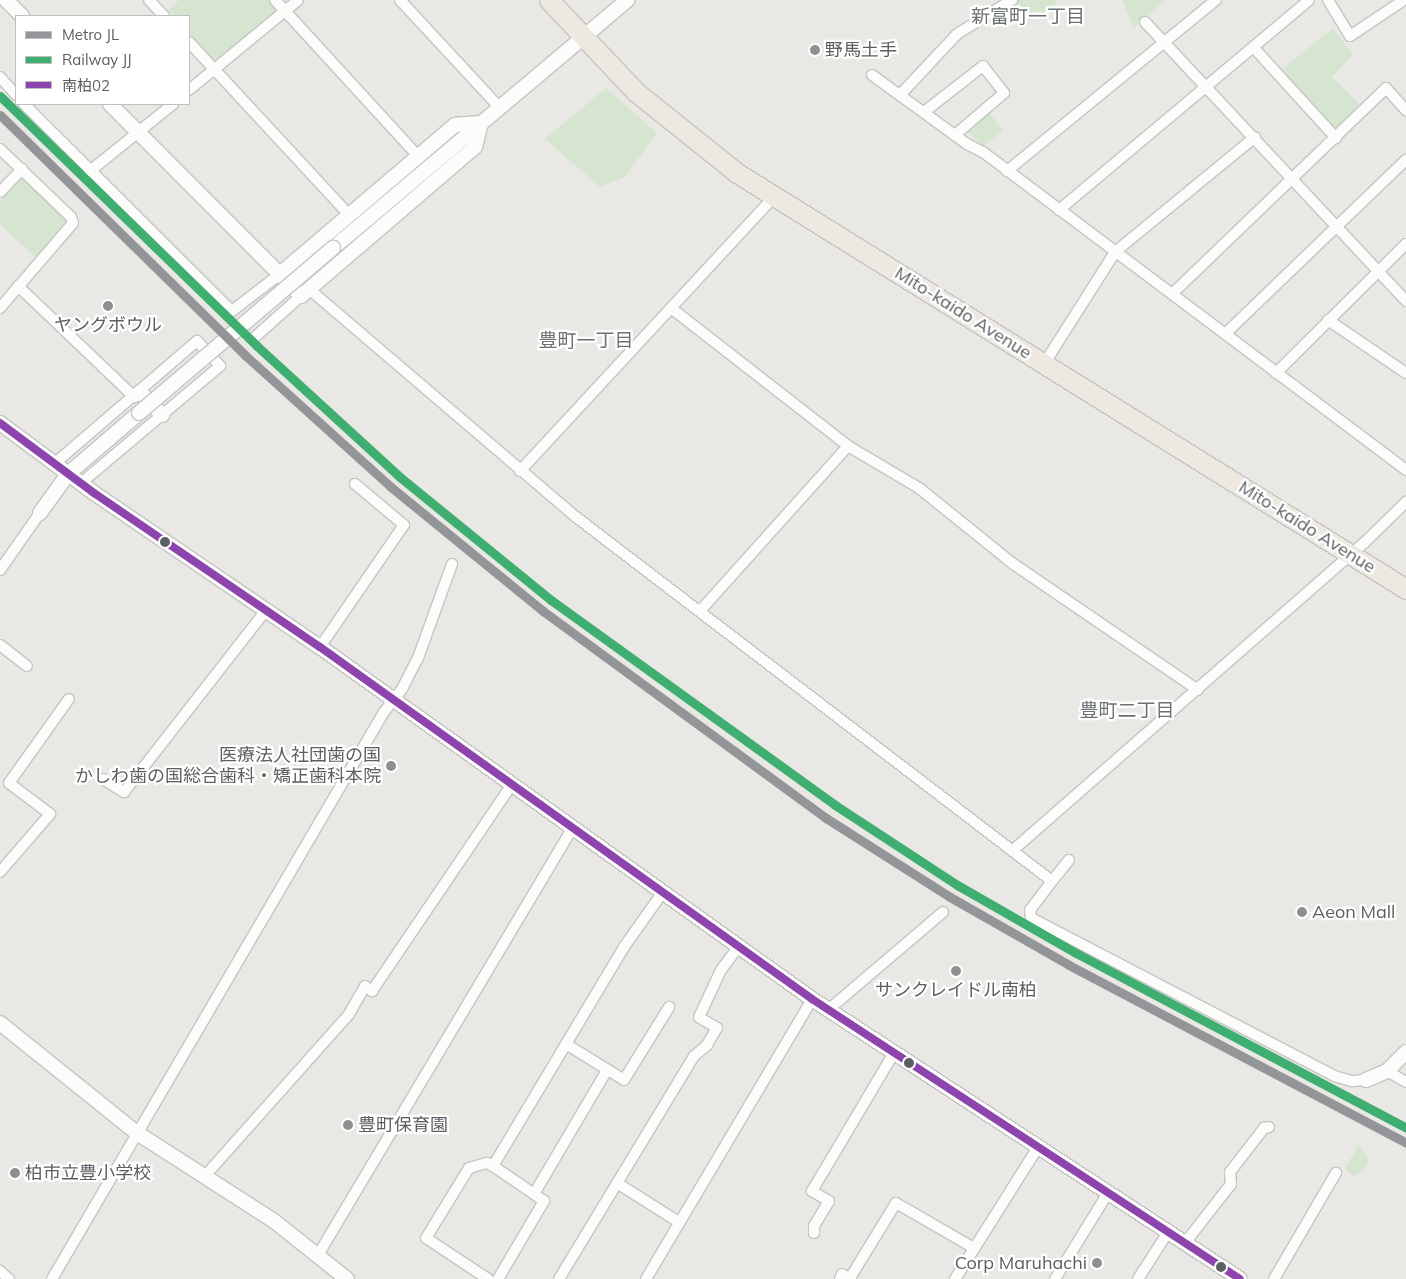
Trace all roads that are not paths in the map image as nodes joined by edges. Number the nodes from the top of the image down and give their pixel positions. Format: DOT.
graph roads {
  1 [pos="6,0"];
  2 [pos="149,0"];
  3 [pos="275,0"];
  4 [pos="298,0"];
  5 [pos="400,0"];
  6 [pos="549,0"];
  7 [pos="627,0"];
  8 [pos="1012,0"];
  9 [pos="1216,0"];
  10 [pos="1310,0"];
  11 [pos="1328,0"];
  12 [pos="1404,0"];
  13 [pos="285,11"];
  14 [pos="21,15"];
  15 [pos="163,15"];
  16 [pos="1145,22"];
  17 [pos="584,38"];
  18 [pos="190,43"];
  19 [pos="1165,43"];
  20 [pos="1254,48"];
  21 [pos="214,69"];
  22 [pos="872,76"];
  23 [pos="0,77"];
  24 [pos="1207,87"];
  25 [pos="190,89"];
  26 [pos="15,94"];
  27 [pos="900,95"];
  28 [pos="25,105"];
  29 [pos="111,105"];
  30 [pos="172,105"];
  31 [pos="499,107"];
  32 [pos="1406,110"];
  33 [pos="924,112"];
  34 [pos="481,123"];
  35 [pos="139,132"];
  36 [pos="954,135"];
  37 [pos="1254,137"];
  38 [pos="1336,138"];
  39 [pos="0,149"];
  40 [pos="418,156"];
  41 [pos="1406,160"];
  42 [pos="22,169"];
  43 [pos="90,171"];
  44 [pos="1007,171"];
  45 [pos="1294,179"];
  46 [pos="0,192"];
  47 [pos="774,197"];
  48 [pos="1059,210"];
  49 [pos="349,215"];
  50 [pos="1337,225"];
  51 [pos="1406,244"];
  52 [pos="1115,252"];
  53 [pos="1379,270"];
  54 [pos="280,274"];
  55 [pos="18,286"];
  56 [pos="305,292"];
  57 [pos="1172,294"];
  58 [pos="1406,301"];
  59 [pos="0,308"];
  60 [pos="671,308"];
  61 [pos="1328,320"];
  62 [pos="1226,333"];
  63 [pos="255,337"];
  64 [pos="1044,364"];
  65 [pos="1276,373"];
  66 [pos="1406,373"];
  67 [pos="137,395"];
  68 [pos="162,415"];
  69 [pos="0,423"];
  70 [pos="848,446"];
  71 [pos="54,464"];
  72 [pos="1406,470"];
  73 [pos="520,472"];
  74 [pos="68,474"];
  75 [pos="81,483"];
  76 [pos="355,484"];
  77 [pos="1406,502"];
  78 [pos="40,513"];
  79 [pos="1352,553"];
  80 [pos="452,564"];
  81 [pos="0,570"];
  82 [pos="1406,589"];
  83 [pos="266,610"];
  84 [pos="700,611"];
  85 [pos="0,645"];
  86 [pos="320,647"];
  87 [pos="27,666"];
  88 [pos="1198,690"];
  89 [pos="69,699"];
  90 [pos="394,700"];
  91 [pos="104,778"];
  92 [pos="512,784"];
  93 [pos="573,827"];
  94 [pos="1012,851"];
  95 [pos="1069,860"];
  96 [pos="0,872"];
  97 [pos="1052,881"];
  98 [pos="663,892"];
  99 [pos="943,912"];
  100 [pos="739,946"];
  101 [pos="812,999"];
  102 [pos="670,1007"];
  103 [pos="828,1010"];
  104 [pos="0,1023"];
  105 [pos="566,1044"];
  106 [pos="1406,1052"];
  107 [pos="894,1054"];
  108 [pos="607,1070"];
  109 [pos="1386,1071"];
  110 [pos="1366,1080"];
  111 [pos="1406,1082"];
  112 [pos="1269,1127"];
  113 [pos="137,1133"];
  114 [pos="1038,1146"];
  115 [pos="493,1166"];
  116 [pos="1336,1173"];
  117 [pos="204,1177"];
  118 [pos="617,1183"];
  119 [pos="1108,1193"];
  120 [pos="534,1194"];
  121 [pos="679,1222"];
  122 [pos="1168,1232"];
  123 [pos="814,1233"];
  124 [pos="1185,1243"];
  125 [pos="974,1248"];
  126 [pos="318,1255"];
  127 [pos="0,1271"];
  128 [pos="9,1279"];
  129 [pos="52,1279"];
  130 [pos="347,1279"];
  131 [pos="488,1279"];
  132 [pos="498,1279"];
  133 [pos="559,1279"];
  134 [pos="646,1279"];
  135 [pos="840,1279"];
  136 [pos="850,1279"];
  137 [pos="956,1279"];
  138 [pos="1055,1279"];
  139 [pos="1138,1279"];
  140 [pos="1240,1279"];
  141 [pos="1274,1279"];
  1 -- 14 [label="street"];
  2 -- 15 [label="street"];
  3 -- 13 [label="street"];
  4 -- 13 [label="street"];
  5 -- 31 [label="street"];
  6 -- 17 [label="highway, Mito-kaido Avenue"];
  7 -- 17 [label="street"];
  8 -- 27 [label="street"];
  9 -- 19 [label="street"];
  10 -- 20 [label="street"];
  11 -- 12 [label="street"];
  13 -- 21 [label="street"];
  13 -- 40 [label="street"];
  16 -- 19 [label="street"];
  17 -- 31 [label="street"];
  17 -- 47 [label="highway, Mito-kaido Avenue"];
  18 -- 21 [label="street"];
  19 -- 24 [label="street"];
  19 -- 44 [label="street"];
  20 -- 24 [label="street"];
  20 -- 38 [label="street"];
  21 -- 25 [label="street"];
  21 -- 49 [label="street"];
  22 -- 27 [label="street"];
  23 -- 26 [label="street"];
  24 -- 37 [label="street"];
  24 -- 48 [label="street"];
  27 -- 33 [label="street"];
  28 -- 43 [label="street"];
  29 -- 35 [label="street"];
  30 -- 35 [label="street"];
  31 -- 34 [label="street"];
  32 -- 38 [label="street"];
  33 -- 36 [label="street"];
  33 -- 36 [label="street"];
  34 -- 40 [label="street"];
  34 -- 56 [label="street"];
  34 -- 74 [label="street, bridge"];
  35 -- 43 [label="street"];
  35 -- 54 [label="street"];
  36 -- 44 [label="street"];
  37 -- 45 [label="street"];
  37 -- 52 [label="street"];
  38 -- 45 [label="street"];
  39 -- 42 [label="street"];
  40 -- 49 [label="street"];
  41 -- 50 [label="street"];
  42 -- 46 [label="street"];
  42 -- 55 [label="street"];
  43 -- 54 [label="street"];
  44 -- 48 [label="street"];
  45 -- 50 [label="street"];
  45 -- 57 [label="street"];
  47 -- 60 [label="street"];
  47 -- 64 [label="highway, Mito-kaido Avenue"];
  48 -- 52 [label="street"];
  49 -- 54 [label="street"];
  50 -- 53 [label="street"];
  50 -- 62 [label="street"];
  51 -- 53 [label="street"];
  52 -- 57 [label="street"];
  52 -- 64 [label="street"];
  53 -- 58 [label="street"];
  53 -- 61 [label="street"];
  54 -- 56 [label="street"];
  55 -- 59 [label="street"];
  55 -- 67 [label="street"];
  56 -- 63 [label="street"];
  56 -- 73 [label="street"];
  57 -- 62 [label="street"];
  60 -- 70 [label="street"];
  60 -- 73 [label="street"];
  61 -- 65 [label="street"];
  61 -- 66 [label="street"];
  62 -- 65 [label="street"];
  64 -- 79 [label="highway, Mito-kaido Avenue"];
  65 -- 72 [label="street"];
  67 -- 68 [label="street"];
  67 -- 68 [label="street"];
  67 -- 71 [label="street"];
  68 -- 75 [label="street"];
  69 -- 71 [label="street"];
  70 -- 84 [label="street"];
  70 -- 88 [label="street"];
  71 -- 74 [label="street"];
  73 -- 84 [label="street"];
  74 -- 75 [label="street"];
  74 -- 78 [label="street"];
  75 -- 83 [label="street"];
  76 -- 86 [label="street"];
  77 -- 79 [label="street"];
  78 -- 81 [label="street"];
  79 -- 82 [label="highway, Mito-kaido Avenue"];
  79 -- 88 [label="street"];
  80 -- 90 [label="street"];
  83 -- 86 [label="street"];
  83 -- 91 [label="street"];
  84 -- 94 [label="street"];
  85 -- 87 [label="street"];
  86 -- 90 [label="street"];
  88 -- 94 [label="street"];
  89 -- 96 [label="street"];
  90 -- 92 [label="street"];
  90 -- 113 [label="street"];
  92 -- 93 [label="street"];
  92 -- 117 [label="street"];
  93 -- 98 [label="street"];
  93 -- 126 [label="street"];
  94 -- 97 [label="street"];
  95 -- 97 [label="street"];
  97 -- 110 [label="street"];
  98 -- 100 [label="street"];
  98 -- 105 [label="street"];
  99 -- 103 [label="street"];
  100 -- 101 [label="street"];
  100 -- 118 [label="street"];
  101 -- 103 [label="street"];
  101 -- 121 [label="street"];
  102 -- 108 [label="street"];
  103 -- 107 [label="street"];
  104 -- 113 [label="street"];
  105 -- 108 [label="street"];
  105 -- 115 [label="street"];
  106 -- 109 [label="street"];
  107 -- 114 [label="street"];
  107 -- 123 [label="street"];
  108 -- 120 [label="street"];
  109 -- 110 [label="street"];
  109 -- 111 [label="street"];
  112 -- 124 [label="street"];
  113 -- 117 [label="street"];
  113 -- 129 [label="street"];
  114 -- 119 [label="street"];
  114 -- 125 [label="street"];
  115 -- 120 [label="street"];
  115 -- 131 [label="street"];
  116 -- 141 [label="street"];
  117 -- 126 [label="street"];
  118 -- 121 [label="street"];
  118 -- 133 [label="street"];
  119 -- 122 [label="street"];
  119 -- 138 [label="street"];
  120 -- 132 [label="street"];
  121 -- 134 [label="street"];
  122 -- 124 [label="street"];
  122 -- 139 [label="street"];
  124 -- 140 [label="street"];
  125 -- 136 [label="street"];
  125 -- 137 [label="street"];
  126 -- 130 [label="street"];
  127 -- 128 [label="street"];
  135 -- 136 [label="street"];
}
